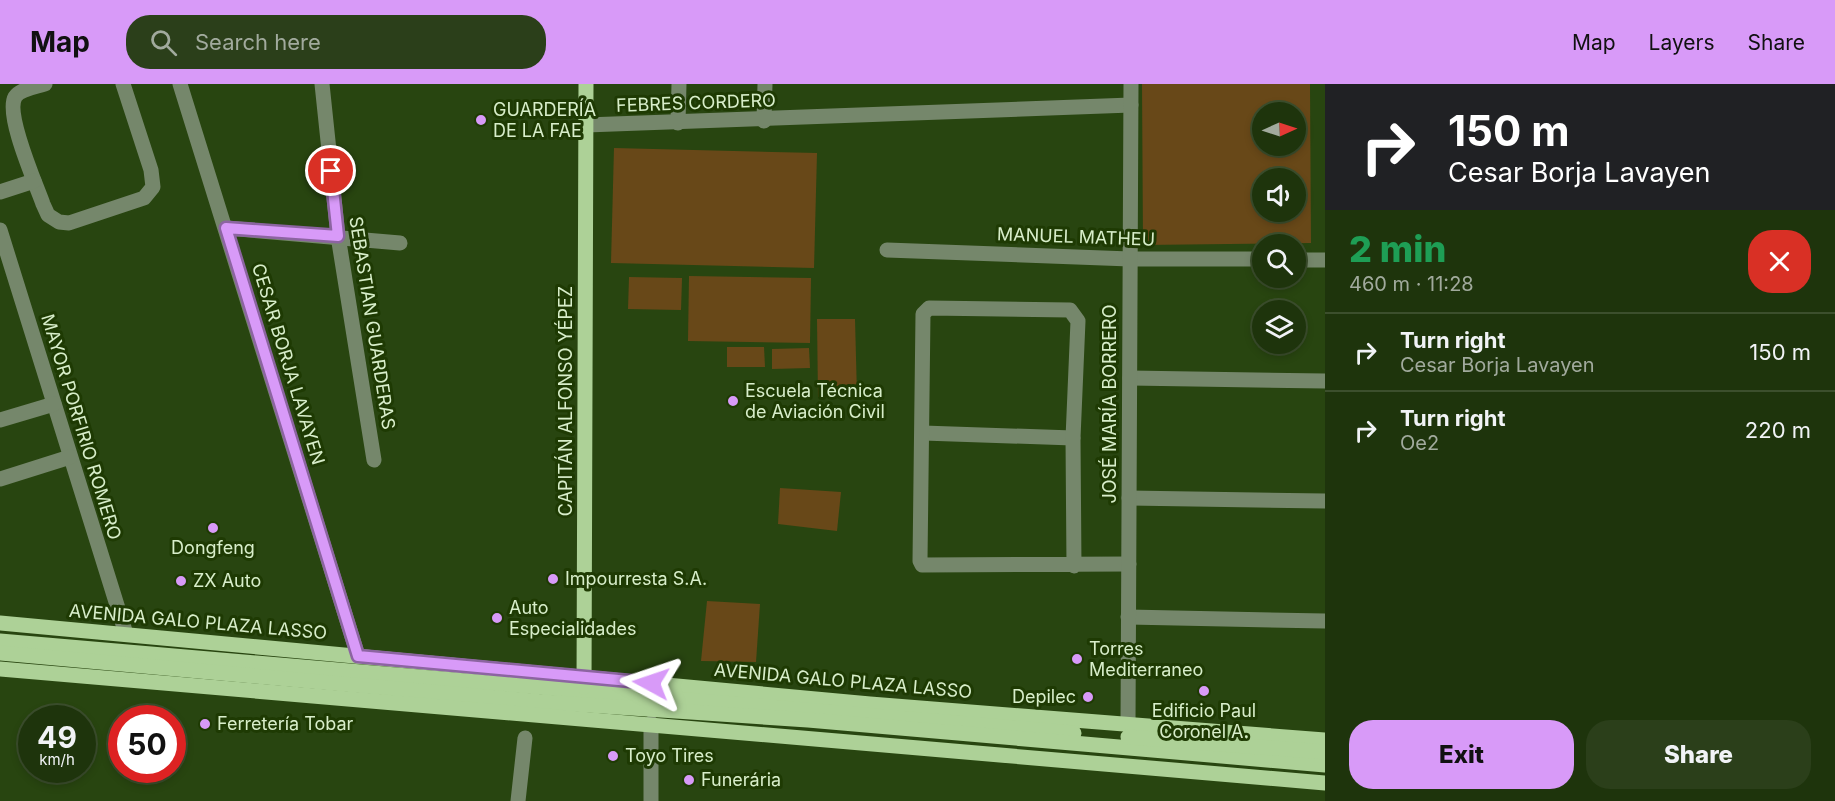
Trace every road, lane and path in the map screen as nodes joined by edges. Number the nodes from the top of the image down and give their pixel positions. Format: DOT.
graph roads {
  1 [pos="45,84"];
  2 [pos="123,84"];
  3 [pos="180,84"];
  4 [pos="322,84"];
  5 [pos="586,84"];
  6 [pos="679,84"];
  7 [pos="765,84"];
  8 [pos="1131,84"];
  9 [pos="1131,105"];
  10 [pos="764,121"];
  11 [pos="678,123"];
  12 [pos="586,125"];
  13 [pos="34,181"];
  14 [pos="0,192"];
  15 [pos="226,228"];
  16 [pos="0,230"];
  17 [pos="338,236"];
  18 [pos="400,243"];
  19 [pos="888,250"];
  20 [pos="1130,259"];
  21 [pos="1252,259"];
  22 [pos="1306,260"];
  23 [pos="1325,260"];
  24 [pos="5,263"];
  25 [pos="1130,378"];
  26 [pos="1325,381"];
  27 [pos="54,404"];
  28 [pos="0,420"];
  29 [pos="923,433"];
  30 [pos="1073,438"];
  31 [pos="70,457"];
  32 [pos="374,460"];
  33 [pos="0,479"];
  34 [pos="1129,498"];
  35 [pos="1325,501"];
  36 [pos="1128,564"];
  37 [pos="1074,566"];
  38 [pos="1128,617"];
  39 [pos="1325,621"];
  40 [pos="0,623"];
  41 [pos="126,634"];
  42 [pos="0,641"];
  43 [pos="0,653"];
  44 [pos="358,656"];
  45 [pos="0,669"];
  46 [pos="584,698"];
  47 [pos="651,723"];
  48 [pos="1128,724"];
  49 [pos="525,738"];
  50 [pos="1325,740"];
  51 [pos="1325,752"];
  52 [pos="1325,765"];
  53 [pos="1325,783"];
  54 [pos="518,801"];
  55 [pos="651,801"];
  1 -- 13 [label="street"];
  2 -- 13 [label="street"];
  3 -- 15 [label="street, CESAR BORJA LAVAYEN"];
  4 -- 17 [label="street, SEBASTIAN GUARDERAS"];
  5 -- 12 [label="main road, CAPITÁN ALFONSO YÉPEZ"];
  6 -- 11 [label="street"];
  7 -- 10 [label="street"];
  8 -- 9 [label="street, JOSÉ MARÍA BORRERO"];
  9 -- 10 [label="street, FEBRES CORDERO"];
  9 -- 20 [label="street, JOSÉ MARÍA BORRERO"];
  10 -- 11 [label="street, FEBRES CORDERO"];
  11 -- 12 [label="street, FEBRES CORDERO"];
  12 -- 46 [label="main road, CAPITÁN ALFONSO YÉPEZ"];
  13 -- 14 [label="street"];
  15 -- 17 [label="street"];
  15 -- 44 [label="street, CESAR BORJA LAVAYEN"];
  16 -- 24 [label="street, MAYOR PORFIRIO ROMERO"];
  17 -- 18 [label="street"];
  17 -- 32 [label="street, SEBASTIAN GUARDERAS"];
  19 -- 20 [label="street, MANUEL MATHEU"];
  20 -- 21 [label="street, MANUEL MATHEU"];
  20 -- 25 [label="street, JOSÉ MARÍA BORRERO"];
  22 -- 23 [label="street"];
  24 -- 27 [label="street, MAYOR PORFIRIO ROMERO"];
  25 -- 26 [label="street"];
  25 -- 34 [label="street, JOSÉ MARÍA BORRERO"];
  27 -- 28 [label="street"];
  27 -- 31 [label="street, MAYOR PORFIRIO ROMERO"];
  29 -- 30 [label="street"];
  29 -- 30 [label="street"];
  29 -- 37 [label="street"];
  30 -- 37 [label="street"];
  31 -- 33 [label="street"];
  31 -- 41 [label="street, MAYOR PORFIRIO ROMERO"];
  34 -- 35 [label="street"];
  34 -- 36 [label="street, JOSÉ MARÍA BORRERO"];
  36 -- 37 [label="street"];
  36 -- 38 [label="street, JOSÉ MARÍA BORRERO"];
  38 -- 39 [label="street"];
  38 -- 48 [label="street, JOSÉ MARÍA BORRERO"];
  40 -- 41 [label="main road, AVENIDA GALO PLAZA LASSO"];
  41 -- 44 [label="main road, AVENIDA GALO PLAZA LASSO"];
  42 -- 46 [label="main road, AVENIDA GALO PLAZA LASSO"];
  43 -- 46 [label="main road, AVENIDA GALO PLAZA LASSO"];
  44 -- 46 [label="main road, AVENIDA GALO PLAZA LASSO"];
  45 -- 46 [label="main road, AVENIDA GALO PLAZA LASSO"];
  46 -- 47 [label="main road, AVENIDA GALO PLAZA LASSO"];
  46 -- 48 [label="main road, AVENIDA GALO PLAZA LASSO"];
  46 -- 51 [label="main road, AVENIDA GALO PLAZA LASSO"];
  46 -- 52 [label="main road, AVENIDA GALO PLAZA LASSO"];
  47 -- 53 [label="main road, AVENIDA GALO PLAZA LASSO"];
  47 -- 55 [label="street"];
  48 -- 50 [label="main road, AVENIDA GALO PLAZA LASSO"];
  49 -- 54 [label="street"];
}
